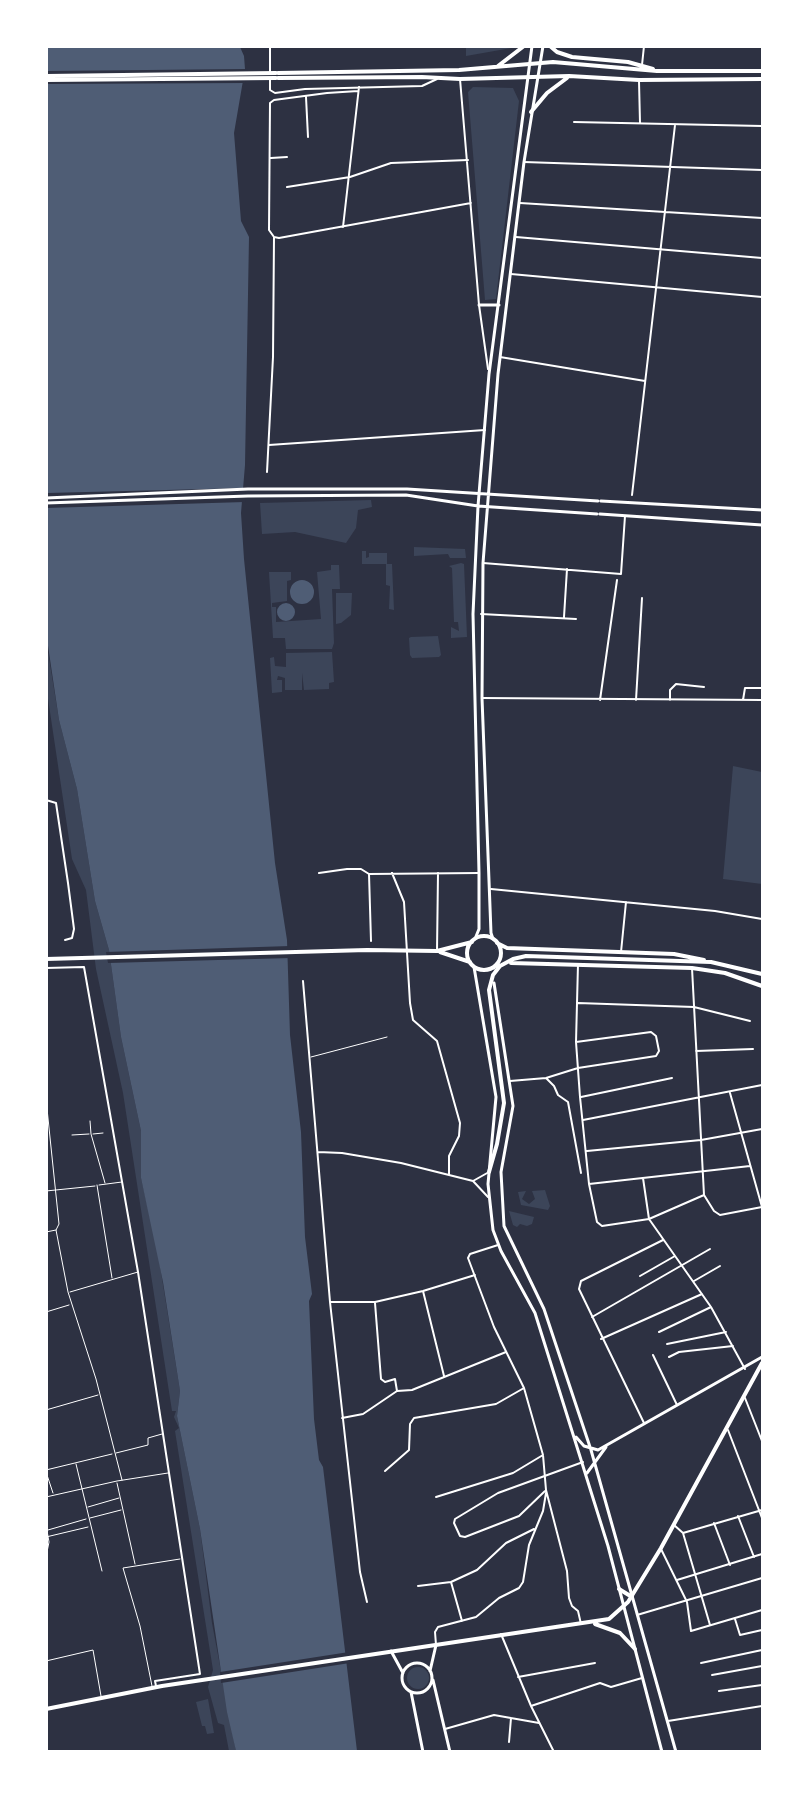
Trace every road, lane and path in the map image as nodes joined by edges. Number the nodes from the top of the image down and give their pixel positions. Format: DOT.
graph roads {
  1 [pos="270,46"];
  2 [pos="524,46"];
  3 [pos="532,46"];
  4 [pos="543,46"];
  5 [pos="550,46"];
  6 [pos="644,46"];
  7 [pos="530,62"];
  8 [pos="540,62"];
  9 [pos="642,65"];
  10 [pos="496,67"];
  11 [pos="657,71"];
  12 [pos="762,71"];
  13 [pos="422,74"];
  14 [pos="46,76"];
  15 [pos="277,76"];
  16 [pos="569,76"];
  17 [pos="528,77"];
  18 [pos="538,77"];
  19 [pos="438,78"];
  20 [pos="460,79"];
  21 [pos="762,79"];
  22 [pos="46,80"];
  23 [pos="639,80"];
  24 [pos="359,89"];
  25 [pos="306,97"];
  26 [pos="531,112"];
  27 [pos="574,122"];
  28 [pos="640,123"];
  29 [pos="675,125"];
  30 [pos="762,126"];
  31 [pos="308,137"];
  32 [pos="270,158"];
  33 [pos="286,158"];
  34 [pos="468,160"];
  35 [pos="524,162"];
  36 [pos="671,165"];
  37 [pos="762,170"];
  38 [pos="350,177"];
  39 [pos="287,187"];
  40 [pos="471,203"];
  41 [pos="520,203"];
  42 [pos="665,210"];
  43 [pos="762,218"];
  44 [pos="343,227"];
  45 [pos="274,237"];
  46 [pos="516,237"];
  47 [pos="661,249"];
  48 [pos="762,258"];
  49 [pos="511,274"];
  50 [pos="656,287"];
  51 [pos="762,297"];
  52 [pos="479,305"];
  53 [pos="499,305"];
  54 [pos="500,357"];
  55 [pos="489,374"];
  56 [pos="645,381"];
  57 [pos="485,430"];
  58 [pos="268,445"];
  59 [pos="267,472"];
  60 [pos="479,494"];
  61 [pos="488,494"];
  62 [pos="632,495"];
  63 [pos="46,498"];
  64 [pos="623,502"];
  65 [pos="46,503"];
  66 [pos="639,503"];
  67 [pos="478,506"];
  68 [pos="487,506"];
  69 [pos="762,510"];
  70 [pos="625,516"];
  71 [pos="762,525"];
  72 [pos="483,563"];
  73 [pos="567,569"];
  74 [pos="617,580"];
  75 [pos="642,598"];
  76 [pos="481,614"];
  77 [pos="564,619"];
  78 [pos="576,619"];
  79 [pos="704,687"];
  80 [pos="762,688"];
  81 [pos="483,698"];
  82 [pos="600,700"];
  83 [pos="636,700"];
  84 [pos="670,700"];
  85 [pos="743,700"];
  86 [pos="762,700"];
  87 [pos="46,800"];
  88 [pos="319,873"];
  89 [pos="392,873"];
  90 [pos="438,873"];
  91 [pos="479,873"];
  92 [pos="369,874"];
  93 [pos="491,889"];
  94 [pos="626,902"];
  95 [pos="762,919"];
  96 [pos="65,940"];
  97 [pos="371,941"];
  98 [pos="473,941"];
  99 [pos="495,941"];
  100 [pos="408,951"];
  101 [pos="437,951"];
  102 [pos="621,952"];
  103 [pos="46,959"];
  104 [pos="711,962"];
  105 [pos="511,963"];
  106 [pos="472,965"];
  107 [pos="578,965"];
  108 [pos="46,968"];
  109 [pos="692,968"];
  110 [pos="762,974"];
  111 [pos="303,981"];
  112 [pos="494,983"];
  113 [pos="762,986"];
  114 [pos="578,1003"];
  115 [pos="498,1007"];
  116 [pos="694,1007"];
  117 [pos="482,1011"];
  118 [pos="750,1021"];
  119 [pos="387,1037"];
  120 [pos="576,1042"];
  121 [pos="753,1049"];
  122 [pos="696,1052"];
  123 [pos="311,1057"];
  124 [pos="578,1068"];
  125 [pos="546,1078"];
  126 [pos="672,1078"];
  127 [pos="509,1081"];
  128 [pos="762,1085"];
  129 [pos="730,1092"];
  130 [pos="580,1097"];
  131 [pos="699,1098"];
  132 [pos="46,1099"];
  133 [pos="47,1110"];
  134 [pos="582,1120"];
  135 [pos="90,1121"];
  136 [pos="762,1129"];
  137 [pos="103,1133"];
  138 [pos="91,1134"];
  139 [pos="741,1134"];
  140 [pos="72,1135"];
  141 [pos="701,1140"];
  142 [pos="586,1151"];
  143 [pos="318,1152"];
  144 [pos="750,1166"];
  145 [pos="702,1171"];
  146 [pos="489,1172"];
  147 [pos="581,1173"];
  148 [pos="449,1175"];
  149 [pos="643,1178"];
  150 [pos="473,1181"];
  151 [pos="123,1182"];
  152 [pos="105,1184"];
  153 [pos="589,1184"];
  154 [pos="97,1185"];
  155 [pos="56,1190"];
  156 [pos="46,1191"];
  157 [pos="704,1196"];
  158 [pos="488,1197"];
  159 [pos="762,1207"];
  160 [pos="649,1219"];
  161 [pos="56,1230"];
  162 [pos="46,1232"];
  163 [pos="762,1236"];
  164 [pos="663,1240"];
  165 [pos="498,1245"];
  166 [pos="710,1249"];
  167 [pos="675,1256"];
  168 [pos="683,1266"];
  169 [pos="720,1266"];
  170 [pos="138,1272"];
  171 [pos="475,1275"];
  172 [pos="640,1276"];
  173 [pos="112,1278"];
  174 [pos="693,1282"];
  175 [pos="423,1291"];
  176 [pos="68,1292"];
  177 [pos="702,1294"];
  178 [pos="330,1302"];
  179 [pos="375,1302"];
  180 [pos="71,1305"];
  181 [pos="711,1307"];
  182 [pos="47,1312"];
  183 [pos="592,1317"];
  184 [pos="659,1332"];
  185 [pos="726,1332"];
  186 [pos="601,1339"];
  187 [pos="667,1344"];
  188 [pos="733,1346"];
  189 [pos="506,1352"];
  190 [pos="653,1355"];
  191 [pos="669,1356"];
  192 [pos="762,1357"];
  193 [pos="762,1366"];
  194 [pos="746,1368"];
  195 [pos="444,1376"];
  196 [pos="524,1388"];
  197 [pos="397,1391"];
  198 [pos="100,1394"];
  199 [pos="746,1398"];
  200 [pos="677,1405"];
  201 [pos="46,1410"];
  202 [pos="342,1418"];
  203 [pos="644,1423"];
  204 [pos="728,1430"];
  205 [pos="162,1434"];
  206 [pos="575,1436"];
  207 [pos="762,1441"];
  208 [pos="610,1444"];
  209 [pos="591,1450"];
  210 [pos="114,1453"];
  211 [pos="543,1455"];
  212 [pos="76,1462"];
  213 [pos="583,1462"];
  214 [pos="594,1462"];
  215 [pos="46,1471"];
  216 [pos="385,1471"];
  217 [pos="168,1473"];
  218 [pos="546,1474"];
  219 [pos="587,1474"];
  220 [pos="122,1480"];
  221 [pos="117,1481"];
  222 [pos="82,1488"];
  223 [pos="546,1490"];
  224 [pos="53,1495"];
  225 [pos="46,1497"];
  226 [pos="436,1497"];
  227 [pos="121,1498"];
  228 [pos="86,1507"];
  229 [pos="123,1510"];
  230 [pos="761,1510"];
  231 [pos="738,1516"];
  232 [pos="762,1518"];
  233 [pos="88,1519"];
  234 [pos="714,1522"];
  235 [pos="46,1525"];
  236 [pos="674,1525"];
  237 [pos="90,1527"];
  238 [pos="534,1529"];
  239 [pos="48,1530"];
  240 [pos="683,1533"];
  241 [pos="48,1536"];
  242 [pos="661,1548"];
  243 [pos="762,1554"];
  244 [pos="46,1557"];
  245 [pos="754,1557"];
  246 [pos="182,1559"];
  247 [pos="730,1565"];
  248 [pos="136,1566"];
  249 [pos="102,1571"];
  250 [pos="697,1576"];
  251 [pos="762,1578"];
  252 [pos="677,1580"];
  253 [pos="451,1582"];
  254 [pos="418,1586"];
  255 [pos="620,1589"];
  256 [pos="702,1596"];
  257 [pos="632,1597"];
  258 [pos="367,1602"];
  259 [pos="687,1602"];
  260 [pos="635,1609"];
  261 [pos="624,1610"];
  262 [pos="762,1610"];
  263 [pos="637,1615"];
  264 [pos="735,1618"];
  265 [pos="462,1621"];
  266 [pos="588,1623"];
  267 [pos="581,1624"];
  268 [pos="710,1625"];
  269 [pos="762,1630"];
  270 [pos="501,1634"];
  271 [pos="436,1645"];
  272 [pos="635,1649"];
  273 [pos="762,1650"];
  274 [pos="391,1651"];
  275 [pos="46,1661"];
  276 [pos="595,1663"];
  277 [pos="701,1663"];
  278 [pos="762,1666"];
  279 [pos="430,1671"];
  280 [pos="403,1674"];
  281 [pos="712,1675"];
  282 [pos="518,1677"];
  283 [pos="643,1678"];
  284 [pos="432,1679"];
  285 [pos="762,1685"];
  286 [pos="154,1688"];
  287 [pos="719,1691"];
  288 [pos="411,1692"];
  289 [pos="102,1698"];
  290 [pos="531,1706"];
  291 [pos="762,1706"];
  292 [pos="46,1709"];
  293 [pos="511,1718"];
  294 [pos="668,1721"];
  295 [pos="539,1723"];
  296 [pos="445,1729"];
  297 [pos="509,1742"];
  298 [pos="423,1752"];
  299 [pos="450,1752"];
  300 [pos="554,1752"];
  301 [pos="662,1752"];
  302 [pos="676,1752"];
  1 -- 24 [label="street"];
  2 -- 10 [label="main road"];
  3 -- 7 [label="main road"];
  4 -- 8 [label="main road"];
  5 -- 9 [label="main road"];
  6 -- 9 [label="street"];
  7 -- 8 [label="main road"];
  7 -- 10 [label="main road"];
  7 -- 17 [label="main road"];
  8 -- 11 [label="main road"];
  8 -- 18 [label="main road"];
  9 -- 11 [label="main road"];
  10 -- 13 [label="main road"];
  11 -- 12 [label="main road"];
  13 -- 15 [label="main road"];
  13 -- 19 [label="main road"];
  14 -- 15 [label="main road"];
  15 -- 22 [label="main road"];
  16 -- 18 [label="main road"];
  16 -- 23 [label="main road"];
  16 -- 26 [label="main road"];
  17 -- 18 [label="main road"];
  17 -- 20 [label="main road"];
  17 -- 53 [label="main road"];
  18 -- 26 [label="main road"];
  19 -- 20 [label="main road"];
  19 -- 24 [label="street"];
  20 -- 34 [label="street"];
  21 -- 23 [label="main road"];
  23 -- 28 [label="street"];
  24 -- 25 [label="street"];
  24 -- 38 [label="street"];
  25 -- 31 [label="street"];
  25 -- 32 [label="street"];
  26 -- 35 [label="main road"];
  27 -- 28 [label="street"];
  28 -- 29 [label="street"];
  29 -- 30 [label="street"];
  29 -- 36 [label="street"];
  32 -- 33 [label="street"];
  32 -- 45 [label="street"];
  34 -- 38 [label="street"];
  34 -- 40 [label="street"];
  35 -- 36 [label="street"];
  35 -- 41 [label="main road"];
  36 -- 37 [label="street"];
  36 -- 42 [label="street"];
  38 -- 39 [label="street"];
  38 -- 44 [label="street"];
  40 -- 44 [label="street"];
  40 -- 52 [label="street"];
  41 -- 42 [label="street"];
  41 -- 46 [label="main road"];
  42 -- 43 [label="street"];
  42 -- 47 [label="street"];
  44 -- 45 [label="street"];
  45 -- 58 [label="street"];
  46 -- 47 [label="street"];
  46 -- 49 [label="main road"];
  47 -- 48 [label="street"];
  47 -- 50 [label="street"];
  49 -- 50 [label="street"];
  49 -- 54 [label="main road"];
  50 -- 51 [label="street"];
  50 -- 56 [label="street"];
  52 -- 53 [label="main road"];
  52 -- 55 [label="street"];
  53 -- 55 [label="main road"];
  54 -- 56 [label="street"];
  54 -- 61 [label="main road"];
  55 -- 57 [label="main road"];
  56 -- 62 [label="street"];
  57 -- 58 [label="street"];
  57 -- 60 [label="main road"];
  58 -- 59 [label="street"];
  60 -- 61 [label="main road"];
  60 -- 63 [label="main road"];
  60 -- 67 [label="main road"];
  61 -- 64 [label="main road"];
  61 -- 68 [label="main road"];
  62 -- 64 [label="street"];
  62 -- 66 [label="street"];
  64 -- 66 [label="main road"];
  65 -- 67 [label="main road"];
  66 -- 69 [label="main road"];
  67 -- 68 [label="main road"];
  67 -- 91 [label="main road"];
  68 -- 70 [label="main road"];
  68 -- 72 [label="main road"];
  70 -- 71 [label="main road"];
  70 -- 73 [label="street"];
  72 -- 73 [label="street"];
  72 -- 76 [label="main road"];
  73 -- 77 [label="street"];
  74 -- 82 [label="street"];
  75 -- 83 [label="street"];
  76 -- 77 [label="street"];
  76 -- 81 [label="main road"];
  77 -- 78 [label="street"];
  79 -- 84 [label="street"];
  80 -- 85 [label="street"];
  81 -- 82 [label="street"];
  81 -- 93 [label="main road"];
  82 -- 83 [label="street"];
  83 -- 84 [label="street"];
  84 -- 85 [label="street"];
  85 -- 86 [label="street"];
  87 -- 96 [label="street"];
  88 -- 92 [label="street"];
  89 -- 90 [label="street"];
  89 -- 92 [label="street"];
  89 -- 100 [label="street"];
  90 -- 91 [label="street"];
  90 -- 101 [label="street"];
  91 -- 98 [label="main road"];
  92 -- 97 [label="street"];
  93 -- 94 [label="street"];
  93 -- 99 [label="main road"];
  94 -- 95 [label="street"];
  94 -- 102 [label="street"];
  98 -- 99 [label="main road"];
  98 -- 101 [label="main road"];
  98 -- 106 [label="main road"];
  99 -- 102 [label="main road"];
  99 -- 106 [label="main road"];
  100 -- 101 [label="main road"];
  100 -- 103 [label="main road"];
  100 -- 148 [label="street"];
  101 -- 106 [label="main road"];
  102 -- 104 [label="main road"];
  104 -- 110 [label="main road"];
  104 -- 146 [label="main road"];
  105 -- 107 [label="main road"];
  106 -- 117 [label="main road"];
  107 -- 109 [label="main road"];
  107 -- 114 [label="street"];
  108 -- 151 [label="street"];
  109 -- 113 [label="main road"];
  109 -- 116 [label="street"];
  111 -- 123 [label="street"];
  112 -- 115 [label="main road"];
  114 -- 116 [label="street"];
  114 -- 120 [label="street"];
  115 -- 117 [label="main road"];
  115 -- 127 [label="main road"];
  116 -- 118 [label="street"];
  116 -- 122 [label="street"];
  117 -- 146 [label="main road"];
  119 -- 123 [label="lane"];
  120 -- 124 [label="street"];
  120 -- 124 [label="street"];
  121 -- 122 [label="street"];
  122 -- 131 [label="street"];
  123 -- 143 [label="street"];
  124 -- 125 [label="street"];
  124 -- 130 [label="street"];
  125 -- 127 [label="street"];
  125 -- 147 [label="street"];
  126 -- 130 [label="street"];
  127 -- 209 [label="main road"];
  128 -- 129 [label="street"];
  129 -- 131 [label="street"];
  129 -- 139 [label="street"];
  130 -- 134 [label="street"];
  131 -- 134 [label="street"];
  131 -- 141 [label="street"];
  132 -- 133 [label="lane"];
  133 -- 155 [label="lane"];
  134 -- 142 [label="street"];
  135 -- 138 [label="lane"];
  136 -- 139 [label="street"];
  137 -- 138 [label="lane"];
  138 -- 140 [label="lane"];
  138 -- 152 [label="lane"];
  139 -- 141 [label="street"];
  139 -- 144 [label="street"];
  141 -- 142 [label="street"];
  141 -- 145 [label="street"];
  142 -- 153 [label="street"];
  143 -- 148 [label="street"];
  143 -- 178 [label="street"];
  144 -- 145 [label="street"];
  144 -- 159 [label="street"];
  145 -- 149 [label="street"];
  145 -- 157 [label="street"];
  146 -- 150 [label="street"];
  146 -- 158 [label="main road"];
  148 -- 150 [label="street"];
  149 -- 153 [label="street"];
  149 -- 160 [label="street"];
  150 -- 158 [label="street"];
  151 -- 152 [label="lane"];
  151 -- 170 [label="street"];
  152 -- 154 [label="lane"];
  153 -- 160 [label="street"];
  154 -- 155 [label="lane"];
  154 -- 173 [label="lane"];
  155 -- 156 [label="lane"];
  155 -- 161 [label="lane"];
  157 -- 159 [label="street"];
  157 -- 160 [label="street"];
  158 -- 165 [label="main road"];
  159 -- 163 [label="street"];
  160 -- 164 [label="street"];
  161 -- 162 [label="lane"];
  161 -- 176 [label="lane"];
  164 -- 167 [label="street"];
  164 -- 183 [label="street"];
  165 -- 171 [label="street"];
  165 -- 206 [label="main road"];
  166 -- 168 [label="street"];
  167 -- 168 [label="street"];
  167 -- 172 [label="street"];
  168 -- 174 [label="street"];
  168 -- 183 [label="street"];
  169 -- 174 [label="street"];
  170 -- 173 [label="lane"];
  170 -- 205 [label="street"];
  171 -- 175 [label="street"];
  171 -- 189 [label="street"];
  173 -- 176 [label="lane"];
  174 -- 177 [label="street"];
  175 -- 179 [label="street"];
  175 -- 195 [label="street"];
  176 -- 180 [label="lane"];
  177 -- 181 [label="street"];
  177 -- 186 [label="street"];
  178 -- 179 [label="street"];
  178 -- 202 [label="street"];
  179 -- 197 [label="street"];
  180 -- 182 [label="lane"];
  180 -- 198 [label="lane"];
  181 -- 184 [label="street"];
  181 -- 185 [label="street"];
  183 -- 186 [label="street"];
  185 -- 187 [label="street"];
  185 -- 188 [label="street"];
  186 -- 203 [label="street"];
  188 -- 191 [label="street"];
  188 -- 194 [label="street"];
  189 -- 195 [label="street"];
  189 -- 196 [label="street"];
  190 -- 200 [label="street"];
  192 -- 194 [label="main road"];
  193 -- 194 [label="main road"];
  193 -- 199 [label="main road"];
  194 -- 200 [label="main road"];
  195 -- 197 [label="street"];
  196 -- 211 [label="street"];
  196 -- 216 [label="street"];
  197 -- 202 [label="street"];
  198 -- 201 [label="lane"];
  198 -- 210 [label="lane"];
  199 -- 204 [label="main road"];
  199 -- 207 [label="street"];
  200 -- 203 [label="main road"];
  202 -- 258 [label="street"];
  203 -- 208 [label="main road"];
  204 -- 230 [label="street"];
  204 -- 236 [label="main road"];
  205 -- 210 [label="lane"];
  205 -- 217 [label="street"];
  206 -- 209 [label="main road"];
  206 -- 213 [label="main road"];
  208 -- 209 [label="main road"];
  208 -- 214 [label="main road"];
  209 -- 214 [label="main road"];
  210 -- 212 [label="lane"];
  210 -- 220 [label="lane"];
  211 -- 218 [label="street"];
  211 -- 226 [label="street"];
  212 -- 215 [label="lane"];
  212 -- 222 [label="lane"];
  213 -- 218 [label="street"];
  213 -- 219 [label="main road"];
  214 -- 219 [label="main road"];
  214 -- 257 [label="main road"];
  215 -- 224 [label="lane"];
  217 -- 220 [label="lane"];
  217 -- 246 [label="street"];
  218 -- 223 [label="street"];
  218 -- 223 [label="street"];
  219 -- 255 [label="main road"];
  220 -- 221 [label="lane"];
  221 -- 222 [label="lane"];
  221 -- 227 [label="lane"];
  222 -- 224 [label="lane"];
  222 -- 228 [label="lane"];
  223 -- 238 [label="street"];
  223 -- 267 [label="street"];
  224 -- 225 [label="lane"];
  227 -- 228 [label="lane"];
  227 -- 229 [label="lane"];
  228 -- 233 [label="lane"];
  229 -- 233 [label="lane"];
  229 -- 248 [label="lane"];
  230 -- 231 [label="street"];
  230 -- 232 [label="street"];
  231 -- 234 [label="street"];
  231 -- 245 [label="street"];
  233 -- 237 [label="lane"];
  233 -- 239 [label="lane"];
  234 -- 240 [label="street"];
  234 -- 247 [label="street"];
  235 -- 239 [label="lane"];
  236 -- 240 [label="street"];
  236 -- 242 [label="main road"];
  237 -- 241 [label="lane"];
  237 -- 249 [label="lane"];
  238 -- 253 [label="street"];
  238 -- 265 [label="street"];
  239 -- 241 [label="lane"];
  240 -- 250 [label="street"];
  241 -- 244 [label="lane"];
  242 -- 252 [label="street"];
  242 -- 257 [label="main road"];
  243 -- 245 [label="street"];
  245 -- 247 [label="street"];
  246 -- 248 [label="lane"];
  246 -- 286 [label="street"];
  247 -- 250 [label="street"];
  248 -- 286 [label="lane"];
  250 -- 252 [label="street"];
  250 -- 256 [label="street"];
  251 -- 256 [label="street"];
  252 -- 259 [label="street"];
  253 -- 254 [label="street"];
  253 -- 265 [label="street"];
  255 -- 257 [label="main road"];
  255 -- 261 [label="main road"];
  256 -- 259 [label="street"];
  256 -- 268 [label="street"];
  257 -- 260 [label="main road"];
  257 -- 261 [label="main road"];
  259 -- 263 [label="street"];
  259 -- 268 [label="street"];
  260 -- 261 [label="main road"];
  260 -- 263 [label="main road"];
  261 -- 266 [label="main road"];
  261 -- 272 [label="main road"];
  262 -- 264 [label="street"];
  263 -- 294 [label="main road"];
  264 -- 268 [label="street"];
  264 -- 269 [label="street"];
  265 -- 271 [label="street"];
  266 -- 267 [label="main road"];
  266 -- 272 [label="main road"];
  267 -- 270 [label="main road"];
  270 -- 271 [label="main road"];
  270 -- 282 [label="street"];
  271 -- 274 [label="main road"];
  271 -- 279 [label="main road"];
  272 -- 283 [label="main road"];
  273 -- 277 [label="street"];
  274 -- 280 [label="main road"];
  274 -- 286 [label="main road"];
  275 -- 289 [label="lane"];
  276 -- 282 [label="street"];
  278 -- 281 [label="street"];
  279 -- 280 [label="main road"];
  279 -- 284 [label="main road"];
  280 -- 288 [label="main road"];
  282 -- 290 [label="street"];
  283 -- 290 [label="street"];
  283 -- 301 [label="main road"];
  284 -- 288 [label="main road"];
  284 -- 296 [label="main road"];
  285 -- 287 [label="street"];
  286 -- 289 [label="main road"];
  288 -- 298 [label="main road"];
  289 -- 292 [label="main road"];
  290 -- 295 [label="street"];
  291 -- 294 [label="street"];
  293 -- 295 [label="street"];
  293 -- 296 [label="street"];
  293 -- 297 [label="street"];
  294 -- 302 [label="main road"];
  295 -- 300 [label="street"];
  296 -- 299 [label="main road"];
}
